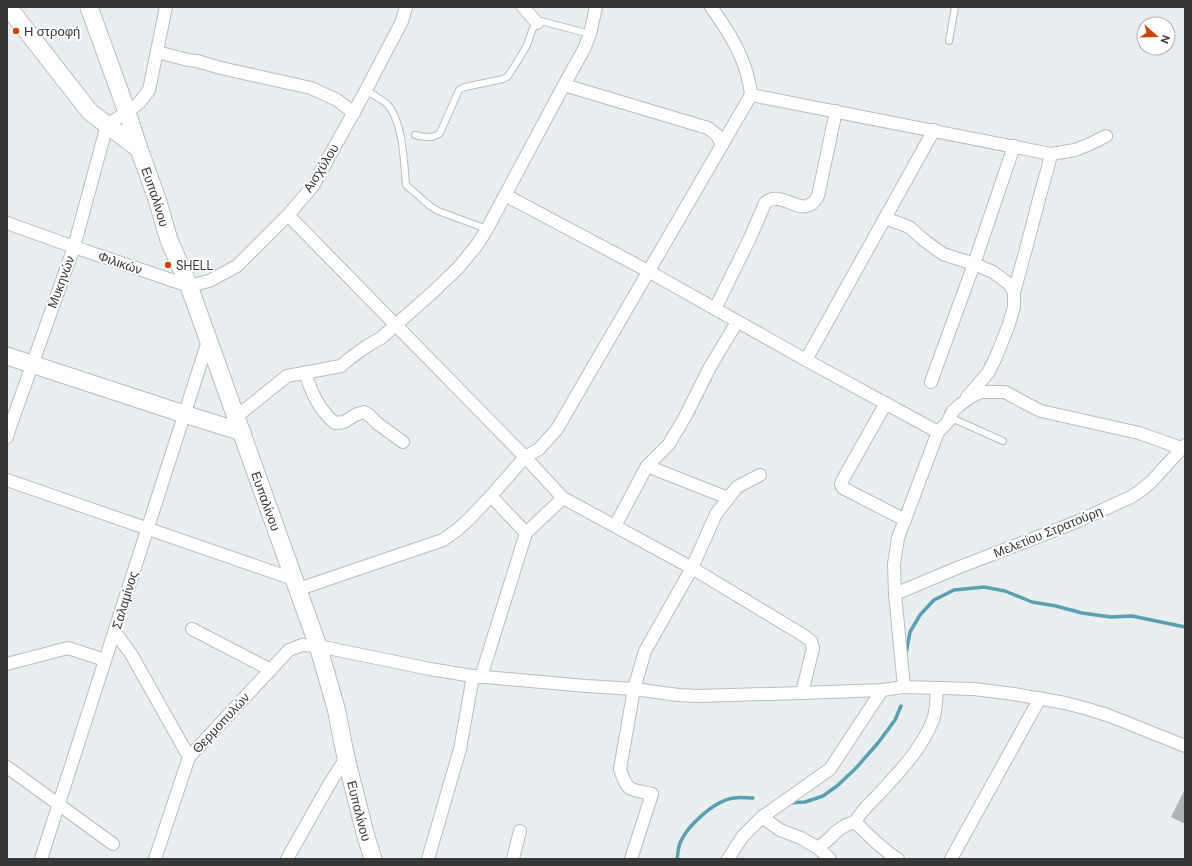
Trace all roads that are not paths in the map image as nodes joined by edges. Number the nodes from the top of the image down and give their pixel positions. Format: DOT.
graph roads {
  1 [pos="8,7"];
  2 [pos="89,7"];
  3 [pos="166,7"];
  4 [pos="406,7"];
  5 [pos="523,7"];
  6 [pos="596,7"];
  7 [pos="711,7"];
  8 [pos="955,7"];
  9 [pos="7,10"];
  10 [pos="537,23"];
  11 [pos="590,34"];
  12 [pos="949,41"];
  13 [pos="157,52"];
  14 [pos="564,85"];
  15 [pos="366,90"];
  16 [pos="751,95"];
  17 [pos="836,111"];
  18 [pos="127,112"];
  19 [pos="354,113"];
  20 [pos="107,125"];
  21 [pos="934,130"];
  22 [pos="415,135"];
  23 [pos="1106,136"];
  24 [pos="722,145"];
  25 [pos="1014,146"];
  26 [pos="139,149"];
  27 [pos="1051,154"];
  28 [pos="505,195"];
  29 [pos="288,215"];
  30 [pos="885,218"];
  31 [pos="7,223"];
  32 [pos="487,229"];
  33 [pos="74,247"];
  34 [pos="974,264"];
  35 [pos="648,271"];
  36 [pos="189,286"];
  37 [pos="1014,292"];
  38 [pos="715,309"];
  39 [pos="738,322"];
  40 [pos="395,325"];
  41 [pos="208,340"];
  42 [pos="7,356"];
  43 [pos="806,360"];
  44 [pos="32,364"];
  45 [pos="305,373"];
  46 [pos="931,382"];
  47 [pos="886,404"];
  48 [pos="961,404"];
  49 [pos="184,414"];
  50 [pos="947,423"];
  51 [pos="239,424"];
  52 [pos="938,432"];
  53 [pos="7,437"];
  54 [pos="1003,441"];
  55 [pos="403,442"];
  56 [pos="1183,447"];
  57 [pos="526,457"];
  58 [pos="647,466"];
  59 [pos="760,475"];
  60 [pos="7,480"];
  61 [pos="491,496"];
  62 [pos="563,498"];
  63 [pos="728,498"];
  64 [pos="905,520"];
  65 [pos="615,526"];
  66 [pos="147,528"];
  67 [pos="526,533"];
  68 [pos="692,568"];
  69 [pos="297,585"];
  70 [pos="894,594"];
  71 [pos="192,629"];
  72 [pos="115,632"];
  73 [pos="318,646"];
  74 [pos="105,660"];
  75 [pos="7,664"];
  76 [pos="271,670"];
  77 [pos="477,676"];
  78 [pos="904,687"];
  79 [pos="937,688"];
  80 [pos="634,689"];
  81 [pos="882,690"];
  82 [pos="802,693"];
  83 [pos="1040,698"];
  84 [pos="1185,746"];
  85 [pos="189,757"];
  86 [pos="346,758"];
  87 [pos="7,767"];
  88 [pos="59,804"];
  89 [pos="762,817"];
  90 [pos="855,822"];
  91 [pos="520,832"];
  92 [pos="113,844"];
  93 [pos="818,848"];
  94 [pos="41,859"];
  95 [pos="155,859"];
  96 [pos="287,859"];
  97 [pos="373,859"];
  98 [pos="428,859"];
  99 [pos="513,859"];
  100 [pos="631,859"];
  101 [pos="728,859"];
  102 [pos="830,859"];
  103 [pos="898,859"];
  104 [pos="952,859"];
  1 -- 9 [label="street"];
  1 -- 20 [label="street"];
  2 -- 18 [label="street, Ευπαλίνου"];
  3 -- 13 [label="street"];
  4 -- 15 [label="street, Αισχύλου"];
  5 -- 10 [label="street"];
  6 -- 11 [label="street"];
  7 -- 16 [label="street"];
  8 -- 12 [label="lane"];
  10 -- 11 [label="lane"];
  10 -- 22 [label="lane"];
  11 -- 14 [label="street"];
  13 -- 18 [label="street"];
  13 -- 19 [label="street"];
  14 -- 24 [label="street"];
  14 -- 28 [label="street"];
  15 -- 19 [label="street, Αισχύλου"];
  15 -- 32 [label="lane"];
  16 -- 17 [label="street"];
  16 -- 24 [label="street"];
  17 -- 21 [label="street"];
  17 -- 38 [label="street"];
  18 -- 20 [label="street"];
  18 -- 26 [label="street, Ευπαλίνου"];
  19 -- 29 [label="street, Αισχύλου"];
  20 -- 26 [label="street"];
  20 -- 33 [label="street, Μυκηνών"];
  21 -- 25 [label="street"];
  21 -- 30 [label="street"];
  23 -- 27 [label="street"];
  24 -- 35 [label="street"];
  25 -- 27 [label="street"];
  25 -- 34 [label="street"];
  26 -- 36 [label="street, Ευπαλίνου"];
  27 -- 37 [label="street"];
  28 -- 32 [label="street"];
  28 -- 35 [label="street"];
  29 -- 36 [label="street, Αισχύλου"];
  29 -- 40 [label="street"];
  30 -- 34 [label="street"];
  30 -- 43 [label="street"];
  31 -- 33 [label="street, Φιλικών"];
  32 -- 40 [label="street"];
  33 -- 36 [label="street, Φιλικών"];
  33 -- 44 [label="street, Μυκηνών"];
  34 -- 37 [label="street"];
  34 -- 46 [label="street"];
  35 -- 38 [label="street"];
  35 -- 57 [label="street"];
  36 -- 41 [label="street, Ευπαλίνου"];
  37 -- 48 [label="street"];
  38 -- 39 [label="street"];
  39 -- 43 [label="street"];
  39 -- 58 [label="street"];
  40 -- 45 [label="street"];
  40 -- 57 [label="street"];
  41 -- 49 [label="street, Σαλαμίνος"];
  41 -- 51 [label="street, Ευπαλίνου"];
  42 -- 44 [label="street"];
  43 -- 47 [label="street"];
  44 -- 49 [label="street"];
  44 -- 53 [label="street, Μυκηνών"];
  45 -- 51 [label="street"];
  45 -- 55 [label="street"];
  47 -- 52 [label="street"];
  47 -- 64 [label="street"];
  48 -- 50 [label="street"];
  48 -- 56 [label="street"];
  49 -- 51 [label="street"];
  49 -- 66 [label="street, Σαλαμίνος"];
  50 -- 52 [label="street"];
  50 -- 54 [label="lane"];
  51 -- 69 [label="street, Ευπαλίνου"];
  52 -- 64 [label="street"];
  56 -- 70 [label="street, Μελετίου Στρατούρη"];
  57 -- 61 [label="street"];
  57 -- 62 [label="street"];
  58 -- 63 [label="street"];
  58 -- 65 [label="street"];
  59 -- 63 [label="street"];
  60 -- 66 [label="street"];
  61 -- 67 [label="street"];
  61 -- 69 [label="street"];
  62 -- 65 [label="street"];
  62 -- 67 [label="street"];
  63 -- 68 [label="street"];
  64 -- 70 [label="street"];
  65 -- 68 [label="street"];
  66 -- 69 [label="street"];
  66 -- 72 [label="street, Σαλαμίνος"];
  67 -- 77 [label="street"];
  68 -- 80 [label="street"];
  68 -- 82 [label="street"];
  69 -- 73 [label="street, Ευπαλίνου"];
  70 -- 78 [label="street"];
  71 -- 76 [label="street"];
  72 -- 74 [label="street, Σαλαμίνος"];
  72 -- 85 [label="street"];
  73 -- 76 [label="street, Θερμοπυλών"];
  73 -- 77 [label="street, Θερμοπυλών"];
  73 -- 86 [label="street, Ευπαλίνου"];
  74 -- 75 [label="street"];
  74 -- 88 [label="street, Σαλαμίνος"];
  76 -- 85 [label="street, Θερμοπυλών"];
  77 -- 80 [label="street, Θερμοπυλών"];
  77 -- 98 [label="street"];
  78 -- 79 [label="street, Θερμοπυλών"];
  78 -- 81 [label="street, Θερμοπυλών"];
  79 -- 83 [label="street, Θερμοπυλών"];
  79 -- 90 [label="street"];
  80 -- 82 [label="street, Θερμοπυλών"];
  80 -- 100 [label="street"];
  81 -- 82 [label="street, Θερμοπυλών"];
  81 -- 89 [label="street"];
  83 -- 84 [label="street, Θερμοπυλών"];
  83 -- 104 [label="street"];
  85 -- 95 [label="street, Θερμοπυλών"];
  86 -- 96 [label="street"];
  86 -- 97 [label="street, Ευπαλίνου"];
  87 -- 88 [label="street"];
  88 -- 92 [label="street"];
  88 -- 94 [label="street, Σαλαμίνος"];
  89 -- 93 [label="street"];
  89 -- 101 [label="street"];
  90 -- 93 [label="street"];
  90 -- 103 [label="street"];
  91 -- 99 [label="street"];
  93 -- 102 [label="street"];
}
